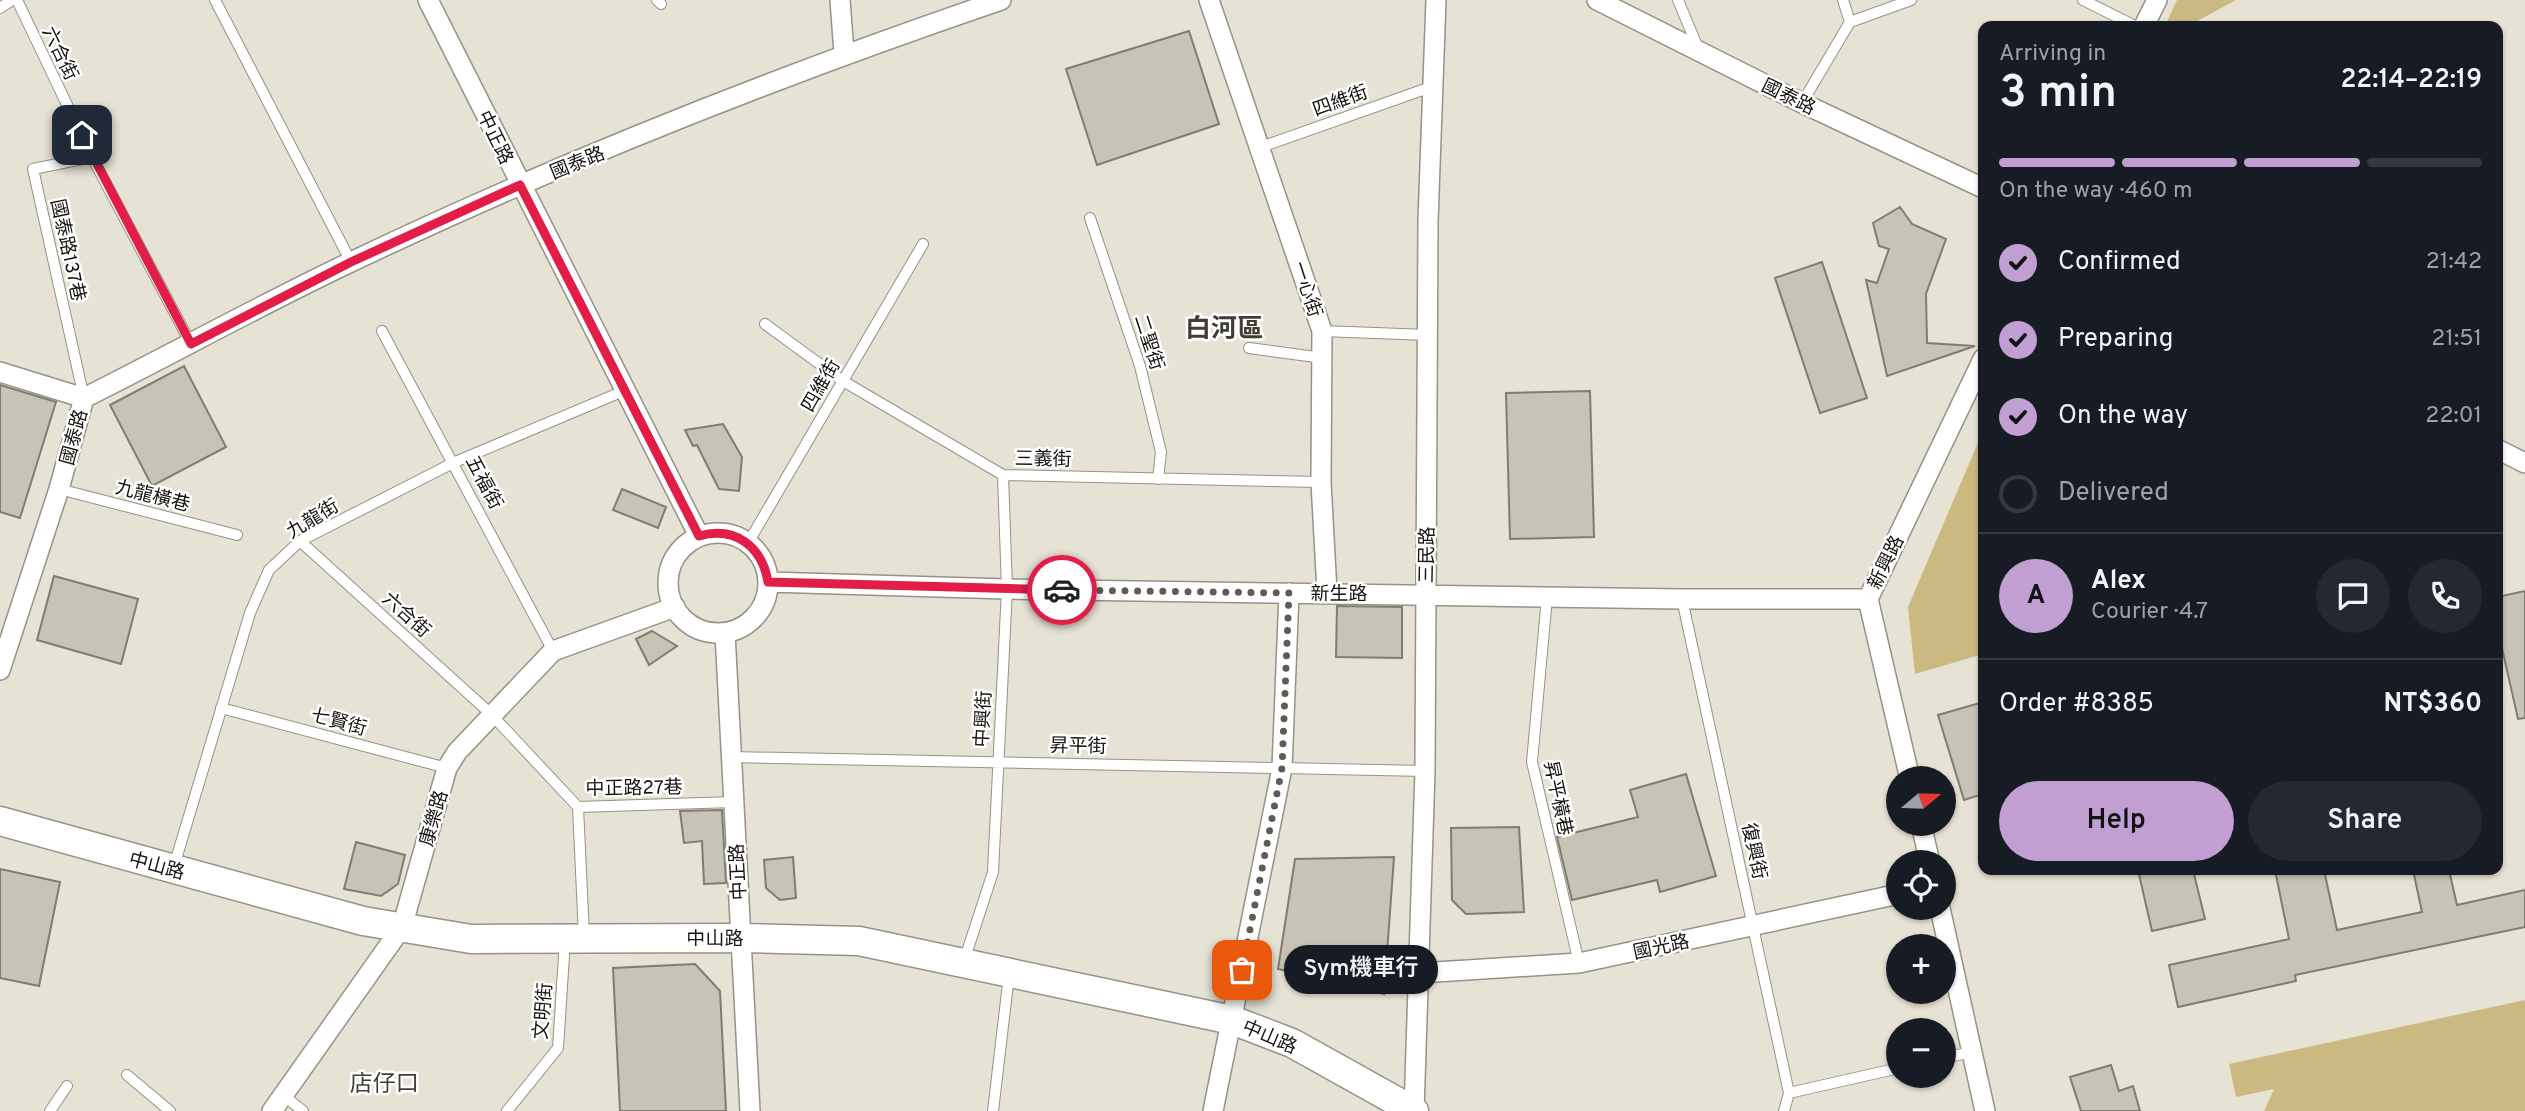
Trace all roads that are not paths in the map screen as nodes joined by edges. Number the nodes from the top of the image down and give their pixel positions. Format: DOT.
graph roads {
  1 [pos="14,0"];
  2 [pos="215,0"];
  3 [pos="428,0"];
  4 [pos="840,0"];
  5 [pos="1001,0"];
  6 [pos="1209,0"];
  7 [pos="1436,0"];
  8 [pos="1597,0"];
  9 [pos="1678,0"];
  10 [pos="1843,0"];
  11 [pos="1911,0"];
  12 [pos="2083,0"];
  13 [pos="2157,0"];
  14 [pos="0,8"];
  15 [pos="2125,21"];
  16 [pos="2146,21"];
  17 [pos="1850,22"];
  18 [pos="1699,51"];
  19 [pos="844,54"];
  20 [pos="1431,86"];
  21 [pos="1802,103"];
  22 [pos="1261,147"];
  23 [pos="92,157"];
  24 [pos="520,185"];
  25 [pos="1978,186"];
  26 [pos="1090,218"];
  27 [pos="923,244"];
  28 [pos="351,262"];
  29 [pos="765,324"];
  30 [pos="382,331"];
  31 [pos="1322,331"];
  32 [pos="1429,335"];
  33 [pos="191,344"];
  34 [pos="1249,348"];
  35 [pos="1324,358"];
  36 [pos="1978,369"];
  37 [pos="0,372"];
  38 [pos="843,381"];
  39 [pos="626,390"];
  40 [pos="84,398"];
  41 [pos="2503,452"];
  42 [pos="455,462"];
  43 [pos="2525,463"];
  44 [pos="1003,475"];
  45 [pos="1158,479"];
  46 [pos="1321,482"];
  47 [pos="60,489"];
  48 [pos="237,535"];
  49 [pos="699,536"];
  50 [pos="300,541"];
  51 [pos="748,543"];
  52 [pos="768,582"];
  53 [pos="1007,589"];
  54 [pos="1327,592"];
  55 [pos="1289,593"];
  56 [pos="1425,594"];
  57 [pos="1547,597"];
  58 [pos="1868,598"];
  59 [pos="1682,599"];
  60 [pos="675,607"];
  61 [pos="725,633"];
  62 [pos="4,643"];
  63 [pos="553,651"];
  64 [pos="0,670"];
  65 [pos="222,708"];
  66 [pos="491,714"];
  67 [pos="730,757"];
  68 [pos="997,761"];
  69 [pos="1907,766"];
  70 [pos="447,768"];
  71 [pos="1282,768"];
  72 [pos="1425,771"];
  73 [pos="733,802"];
  74 [pos="578,807"];
  75 [pos="0,821"];
  76 [pos="172,869"];
  77 [pos="1886,897"];
  78 [pos="1943,920"];
  79 [pos="402,927"];
  80 [pos="1754,927"];
  81 [pos="741,937"];
  82 [pos="575,939"];
  83 [pos="964,962"];
  84 [pos="1579,963"];
  85 [pos="1009,971"];
  86 [pos="1420,973"];
  87 [pos="1232,1020"];
  88 [pos="1972,1052"];
  89 [pos="1956,1055"];
  90 [pos="1886,1071"];
  91 [pos="127,1075"];
  92 [pos="67,1086"];
  93 [pos="1789,1093"];
  94 [pos="278,1103"];
  95 [pos="50,1111"];
  96 [pos="170,1111"];
  97 [pos="303,1111"];
  98 [pos="507,1111"];
  99 [pos="750,1111"];
  100 [pos="993,1111"];
  101 [pos="1213,1111"];
  102 [pos="1414,1111"];
  103 [pos="1784,1111"];
  104 [pos="1985,1111"];
  1 -- 14 [label="lane"];
  1 -- 23 [label="lane, 六合街"];
  2 -- 28 [label="lane"];
  3 -- 24 [label="street, 中正路"];
  4 -- 19 [label="street"];
  5 -- 19 [label="street, 國泰路"];
  6 -- 22 [label="street, 一心街"];
  7 -- 20 [label="street, 三民路"];
  8 -- 18 [label="street, 國泰路"];
  9 -- 18 [label="lane"];
  10 -- 17 [label="lane"];
  11 -- 17 [label="lane"];
  12 -- 15 [label="lane"];
  13 -- 16 [label="street"];
  17 -- 21 [label="lane"];
  18 -- 21 [label="street, 國泰路"];
  19 -- 24 [label="street, 國泰路"];
  20 -- 22 [label="lane, 四維街"];
  20 -- 32 [label="street, 三民路"];
  21 -- 25 [label="street, 國泰路"];
  22 -- 31 [label="street, 一心街"];
  23 -- 33 [label="lane, 六合街"];
  23 -- 40 [label="lane, 國泰路137巷"];
  24 -- 28 [label="street, 國泰路"];
  24 -- 39 [label="street, 中正路"];
  26 -- 45 [label="lane, 二聖街"];
  27 -- 38 [label="lane, 四維街"];
  28 -- 33 [label="street, 國泰路"];
  29 -- 38 [label="lane, 三義街"];
  30 -- 42 [label="lane, 五福街"];
  31 -- 32 [label="lane"];
  31 -- 35 [label="street, 一心街"];
  32 -- 56 [label="street, 三民路"];
  33 -- 40 [label="street, 國泰路"];
  34 -- 35 [label="lane"];
  35 -- 46 [label="street, 一心街"];
  36 -- 58 [label="street, 新興路"];
  37 -- 40 [label="street"];
  38 -- 44 [label="lane, 三義街"];
  38 -- 51 [label="lane, 四維街"];
  39 -- 42 [label="lane, 九龍街"];
  39 -- 49 [label="street, 中正路"];
  40 -- 47 [label="street, 國泰路"];
  41 -- 43 [label="street"];
  42 -- 50 [label="lane, 九龍街"];
  42 -- 63 [label="lane, 五福街"];
  44 -- 45 [label="lane, 三義街"];
  44 -- 53 [label="lane, 中興街"];
  45 -- 46 [label="lane, 三義街"];
  46 -- 54 [label="street, 一心街"];
  47 -- 48 [label="lane, 九龍橫巷"];
  47 -- 62 [label="street, 國泰路"];
  49 -- 51 [label="street"];
  49 -- 60 [label="street"];
  50 -- 65 [label="lane, 九龍街"];
  50 -- 66 [label="lane, 六合街"];
  51 -- 52 [label="street"];
  52 -- 53 [label="street, 新生路"];
  52 -- 61 [label="street"];
  53 -- 55 [label="street, 新生路"];
  53 -- 68 [label="lane, 中興街"];
  54 -- 55 [label="street, 新生路"];
  54 -- 56 [label="street, 新生路"];
  55 -- 71 [label="street"];
  56 -- 57 [label="street, 新生路"];
  56 -- 72 [label="street, 三民路"];
  57 -- 59 [label="street, 新生路"];
  57 -- 84 [label="lane, 昇平橫巷"];
  58 -- 59 [label="street, 新生路"];
  58 -- 69 [label="street, 新興路"];
  59 -- 80 [label="lane, 復興街"];
  60 -- 61 [label="street"];
  60 -- 63 [label="street, 康樂路"];
  61 -- 67 [label="street, 中正路"];
  62 -- 64 [label="street, 國泰路"];
  63 -- 66 [label="street, 康樂路"];
  65 -- 70 [label="lane, 七賢街"];
  65 -- 76 [label="lane, 九龍街"];
  66 -- 70 [label="street, 康樂路"];
  66 -- 74 [label="lane, 中正路27巷"];
  67 -- 68 [label="lane, 昇平街"];
  67 -- 73 [label="street, 中正路"];
  68 -- 71 [label="lane, 昇平街"];
  68 -- 83 [label="lane, 中興街"];
  70 -- 79 [label="street, 康樂路"];
  71 -- 72 [label="lane, 昇平街"];
  71 -- 87 [label="street"];
  72 -- 86 [label="street, 三民路"];
  73 -- 74 [label="lane, 中正路27巷"];
  73 -- 81 [label="street, 中正路"];
  74 -- 82 [label="lane, 文明街"];
  75 -- 76 [label="street, 中山路"];
  76 -- 79 [label="street, 中山路"];
  77 -- 80 [label="street, 國光路"];
  78 -- 88 [label="street"];
  79 -- 82 [label="street, 中山路"];
  79 -- 94 [label="street, 康樂路"];
  80 -- 84 [label="street, 國光路"];
  80 -- 93 [label="lane, 復興街"];
  81 -- 82 [label="street, 中山路"];
  81 -- 83 [label="street, 中山路"];
  81 -- 99 [label="street, 中正路"];
  82 -- 98 [label="lane, 文明街"];
  83 -- 85 [label="street, 中山路"];
  84 -- 86 [label="street, 國光路"];
  85 -- 87 [label="street, 中山路"];
  85 -- 100 [label="lane"];
  86 -- 102 [label="street, 三民路"];
  87 -- 101 [label="street"];
  87 -- 102 [label="street, 中山路"];
  88 -- 89 [label="lane"];
  88 -- 104 [label="street"];
  90 -- 93 [label="lane"];
  91 -- 96 [label="lane"];
  92 -- 95 [label="lane"];
  93 -- 103 [label="lane, 復興街"];
  94 -- 97 [label="lane"];
}
